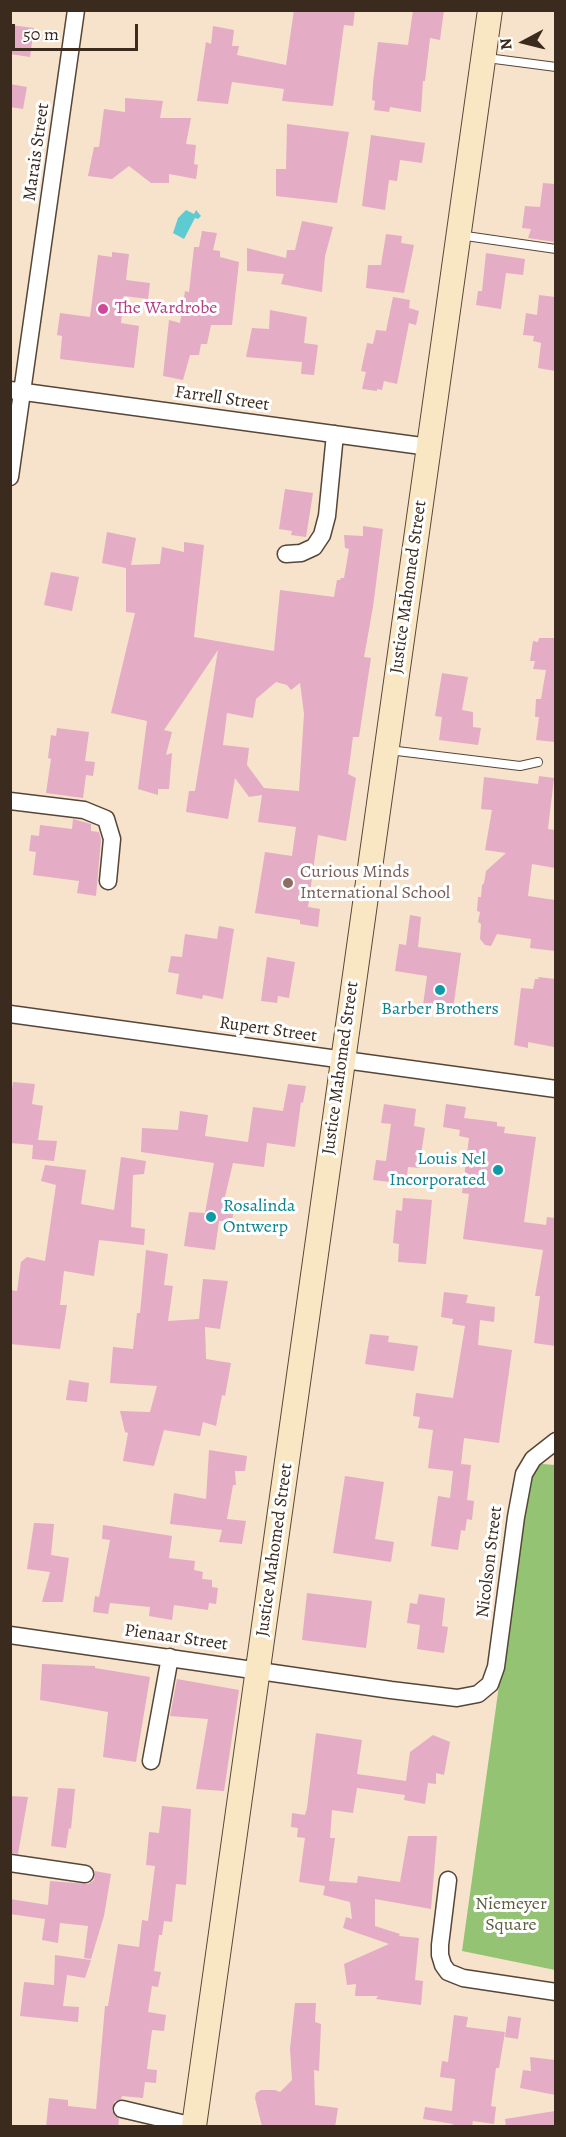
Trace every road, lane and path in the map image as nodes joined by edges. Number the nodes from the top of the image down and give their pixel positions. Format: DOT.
graph roads {
  1 [pos="76,10"];
  2 [pos="490,10"];
  3 [pos="483,58"];
  4 [pos="555,67"];
  5 [pos="459,235"];
  6 [pos="555,249"];
  7 [pos="17,391"];
  8 [pos="335,434"];
  9 [pos="429,447"];
  10 [pos="10,477"];
  11 [pos="286,554"];
  12 [pos="386,750"];
  13 [pos="538,762"];
  14 [pos="10,801"];
  15 [pos="108,881"];
  16 [pos="10,1014"];
  17 [pos="343,1060"];
  18 [pos="555,1089"];
  19 [pos="555,1441"];
  20 [pos="10,1635"];
  21 [pos="170,1657"];
  22 [pos="258,1669"];
  23 [pos="478,1695"];
  24 [pos="151,1761"];
  25 [pos="10,1863"];
  26 [pos="85,1874"];
  27 [pos="448,1880"];
  28 [pos="555,1992"];
  29 [pos="122,2109"];
  30 [pos="194,2126"];
  1 -- 7 [label="street, Marais Street"];
  2 -- 3 [label="main road, Justice Mahomed Street"];
  3 -- 4 [label="lane"];
  3 -- 5 [label="main road, Justice Mahomed Street"];
  5 -- 6 [label="lane"];
  5 -- 9 [label="main road, Justice Mahomed Street"];
  7 -- 8 [label="street, Farrell Street"];
  7 -- 10 [label="street, Marais Street"];
  8 -- 9 [label="street, Farrell Street"];
  8 -- 11 [label="street"];
  9 -- 12 [label="main road, Justice Mahomed Street"];
  12 -- 13 [label="lane"];
  12 -- 17 [label="main road, Justice Mahomed Street"];
  14 -- 15 [label="street"];
  16 -- 17 [label="street, Rupert Street"];
  17 -- 18 [label="street, Rupert Street"];
  17 -- 22 [label="main road, Justice Mahomed Street"];
  19 -- 23 [label="street, Nicolson Street"];
  20 -- 21 [label="street, Pienaar Street"];
  21 -- 22 [label="street, Pienaar Street"];
  21 -- 24 [label="street"];
  22 -- 23 [label="street, Pienaar Street"];
  22 -- 30 [label="main road, Justice Mahomed Street"];
  25 -- 26 [label="street"];
  27 -- 28 [label="street"];
  29 -- 30 [label="street"];
}
